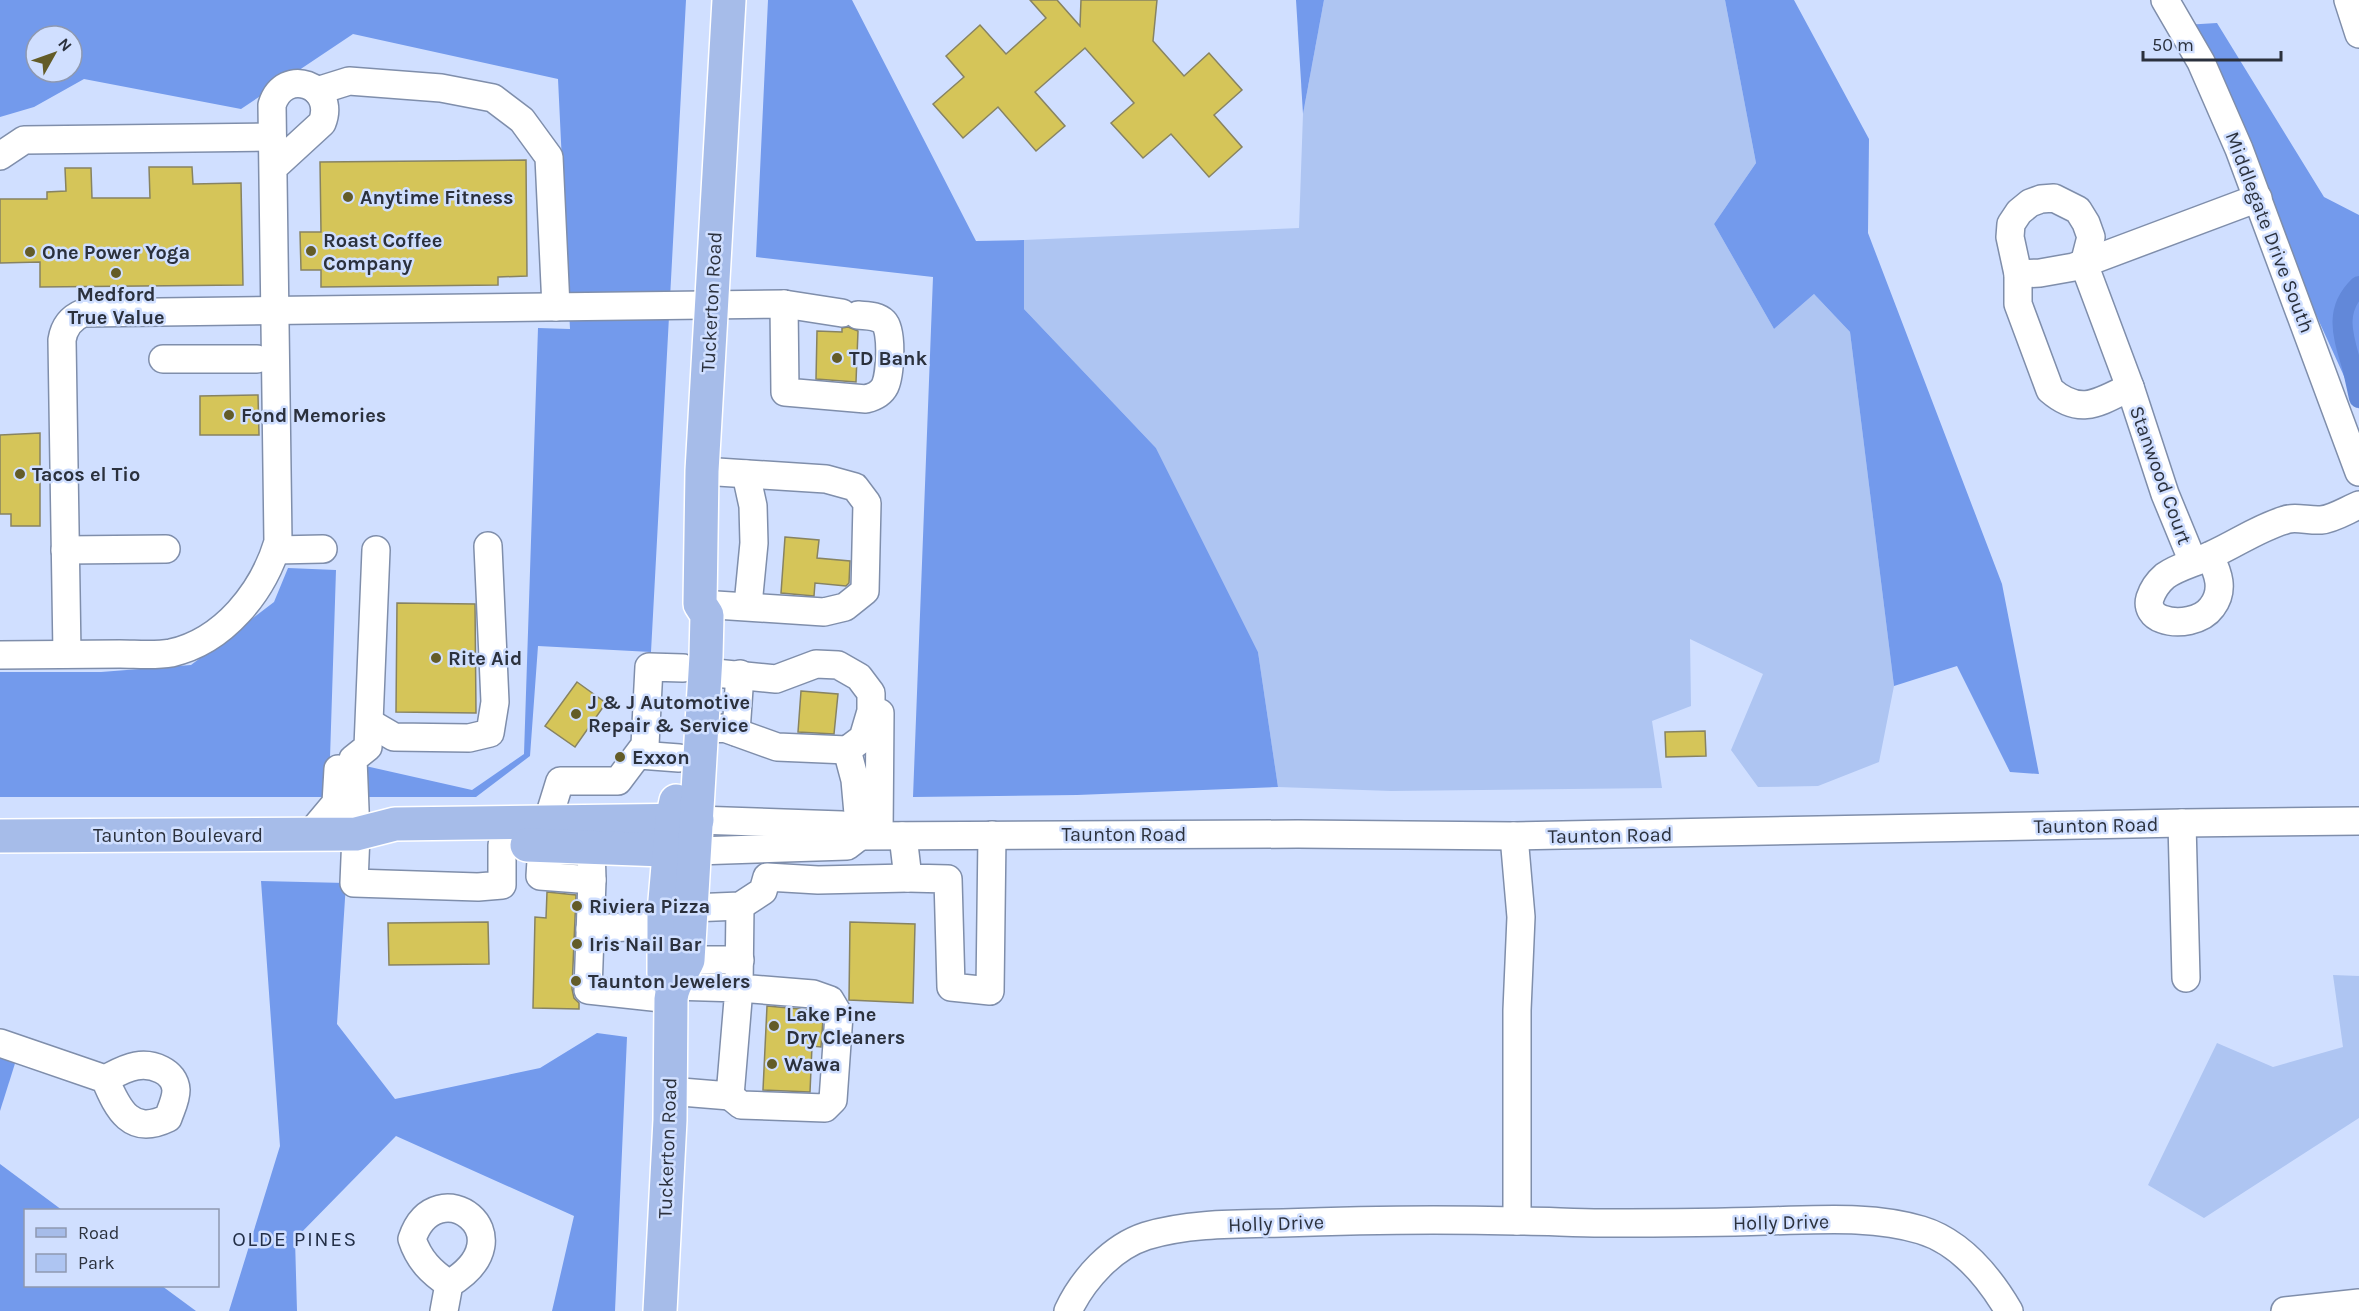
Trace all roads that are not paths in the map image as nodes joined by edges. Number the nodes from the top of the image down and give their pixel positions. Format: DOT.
graph roads {
  1 [pos="729,0"];
  2 [pos="2348,0"];
  3 [pos="2170,2"];
  4 [pos="2359,34"];
  5 [pos="317,91"];
  6 [pos="272,137"];
  7 [pos="0,156"];
  8 [pos="273,168"];
  9 [pos="2258,198"];
  10 [pos="2084,264"];
  11 [pos="2018,274"];
  12 [pos="784,304"];
  13 [pos="711,305"];
  14 [pos="556,307"];
  15 [pos="275,310"];
  16 [pos="257,358"];
  17 [pos="163,359"];
  18 [pos="2130,387"];
  19 [pos="702,471"];
  20 [pos="2359,472"];
  21 [pos="746,474"];
  22 [pos="2359,505"];
  23 [pos="489,546"];
  24 [pos="166,549"];
  25 [pos="323,549"];
  26 [pos="65,550"];
  27 [pos="276,550"];
  28 [pos="376,550"];
  29 [pos="700,604"];
  30 [pos="748,605"];
  31 [pos="67,654"];
  32 [pos="0,655"];
  33 [pos="694,670"];
  34 [pos="740,674"];
  35 [pos="862,682"];
  36 [pos="370,723"];
  37 [pos="701,730"];
  38 [pos="736,732"];
  39 [pos="847,750"];
  40 [pos="639,755"];
  41 [pos="679,758"];
  42 [pos="608,781"];
  43 [pos="2359,821"];
  44 [pos="2182,823"];
  45 [pos="310,834"];
  46 [pos="356,834"];
  47 [pos="544,834"];
  48 [pos="600,834"];
  49 [pos="684,835"];
  50 [pos="992,835"];
  51 [pos="0,836"];
  52 [pos="881,836"];
  53 [pos="1514,836"];
  54 [pos="502,845"];
  55 [pos="821,848"];
  56 [pos="763,850"];
  57 [pos="991,874"];
  58 [pos="766,877"];
  59 [pos="908,878"];
  60 [pos="948,879"];
  61 [pos="592,880"];
  62 [pos="825,880"];
  63 [pos="740,906"];
  64 [pos="691,908"];
  65 [pos="663,925"];
  66 [pos="590,929"];
  67 [pos="740,960"];
  68 [pos="2186,978"];
  69 [pos="677,982"];
  70 [pos="739,988"];
  71 [pos="0,1042"];
  72 [pos="105,1079"];
  73 [pos="669,1091"];
  74 [pos="730,1096"];
  75 [pos="1518,1221"];
  76 [pos="449,1284"];
  77 [pos="2359,1303"];
  78 [pos="444,1311"];
  79 [pos="660,1311"];
  80 [pos="1068,1311"];
  81 [pos="2009,1311"];
  82 [pos="2285,1311"];
  1 -- 13 [label="main road, Tuckerton Road"];
  2 -- 4 [label="street"];
  3 -- 9 [label="street, Middlegate Drive South"];
  5 -- 6 [label="street"];
  5 -- 8 [label="street"];
  5 -- 14 [label="street"];
  6 -- 7 [label="street"];
  6 -- 8 [label="street"];
  8 -- 15 [label="street"];
  9 -- 10 [label="street"];
  9 -- 20 [label="street, Middlegate Drive South"];
  10 -- 11 [label="street"];
  10 -- 11 [label="street, Stanwood Court"];
  10 -- 18 [label="street, Stanwood Court"];
  11 -- 18 [label="street, Stanwood Court"];
  12 -- 12 [label="street"];
  12 -- 13 [label="street"];
  13 -- 14 [label="street"];
  13 -- 19 [label="main road, Tuckerton Road"];
  14 -- 15 [label="street"];
  15 -- 26 [label="street"];
  15 -- 27 [label="street"];
  16 -- 17 [label="street"];
  18 -- 22 [label="street, Stanwood Court"];
  19 -- 21 [label="street"];
  19 -- 29 [label="main road, Tuckerton Road"];
  21 -- 30 [label="street"];
  21 -- 30 [label="street"];
  23 -- 36 [label="street"];
  24 -- 26 [label="street"];
  25 -- 27 [label="street"];
  26 -- 31 [label="street"];
  27 -- 31 [label="street"];
  28 -- 36 [label="street"];
  29 -- 30 [label="street"];
  29 -- 33 [label="main road, Tuckerton Road"];
  31 -- 32 [label="street"];
  33 -- 34 [label="street"];
  33 -- 37 [label="main road, Tuckerton Road"];
  33 -- 40 [label="street"];
  33 -- 41 [label="main road, Tuckerton Road"];
  34 -- 35 [label="street"];
  34 -- 38 [label="street"];
  35 -- 39 [label="street"];
  35 -- 52 [label="street"];
  36 -- 45 [label="street"];
  36 -- 46 [label="street"];
  37 -- 38 [label="street"];
  37 -- 49 [label="main road, Tuckerton Road"];
  38 -- 39 [label="street"];
  39 -- 52 [label="street"];
  40 -- 41 [label="street"];
  40 -- 42 [label="street"];
  41 -- 49 [label="main road, Tuckerton Road"];
  42 -- 47 [label="street"];
  42 -- 48 [label="street"];
  43 -- 44 [label="street, Taunton Road"];
  44 -- 53 [label="street, Taunton Road"];
  44 -- 68 [label="street"];
  45 -- 46 [label="main road, Taunton Boulevard"];
  45 -- 51 [label="main road, Taunton Boulevard"];
  46 -- 47 [label="main road, Taunton Boulevard"];
  46 -- 54 [label="main road, Taunton Boulevard"];
  46 -- 54 [label="street"];
  47 -- 48 [label="main road, Taunton Boulevard"];
  47 -- 54 [label="main road, Taunton Boulevard"];
  47 -- 61 [label="street"];
  48 -- 49 [label="main road, Taunton Boulevard"];
  48 -- 61 [label="street"];
  49 -- 52 [label="street, Taunton Road"];
  49 -- 56 [label="street, Taunton Road"];
  49 -- 64 [label="main road, Tuckerton Road"];
  49 -- 65 [label="main road, Tuckerton Road"];
  50 -- 52 [label="street, Taunton Road"];
  50 -- 53 [label="street, Taunton Road"];
  50 -- 57 [label="street"];
  52 -- 55 [label="street, Taunton Road"];
  52 -- 59 [label="street"];
  53 -- 75 [label="street"];
  55 -- 56 [label="street, Taunton Road"];
  55 -- 62 [label="street"];
  56 -- 58 [label="street"];
  57 -- 60 [label="street"];
  57 -- 60 [label="street"];
  58 -- 62 [label="street"];
  58 -- 63 [label="street"];
  59 -- 60 [label="street"];
  59 -- 62 [label="street"];
  61 -- 66 [label="street"];
  63 -- 64 [label="street"];
  63 -- 67 [label="street"];
  64 -- 69 [label="main road, Tuckerton Road"];
  65 -- 66 [label="street"];
  65 -- 69 [label="main road, Tuckerton Road"];
  66 -- 69 [label="street"];
  67 -- 69 [label="street"];
  67 -- 70 [label="street"];
  69 -- 70 [label="street"];
  69 -- 73 [label="main road, Tuckerton Road"];
  70 -- 74 [label="street"];
  70 -- 74 [label="street"];
  71 -- 72 [label="street"];
  73 -- 74 [label="street"];
  73 -- 79 [label="main road, Tuckerton Road"];
  75 -- 80 [label="street, Holly Drive"];
  75 -- 81 [label="street, Holly Drive"];
  76 -- 78 [label="street"];
  77 -- 82 [label="street"];
}
